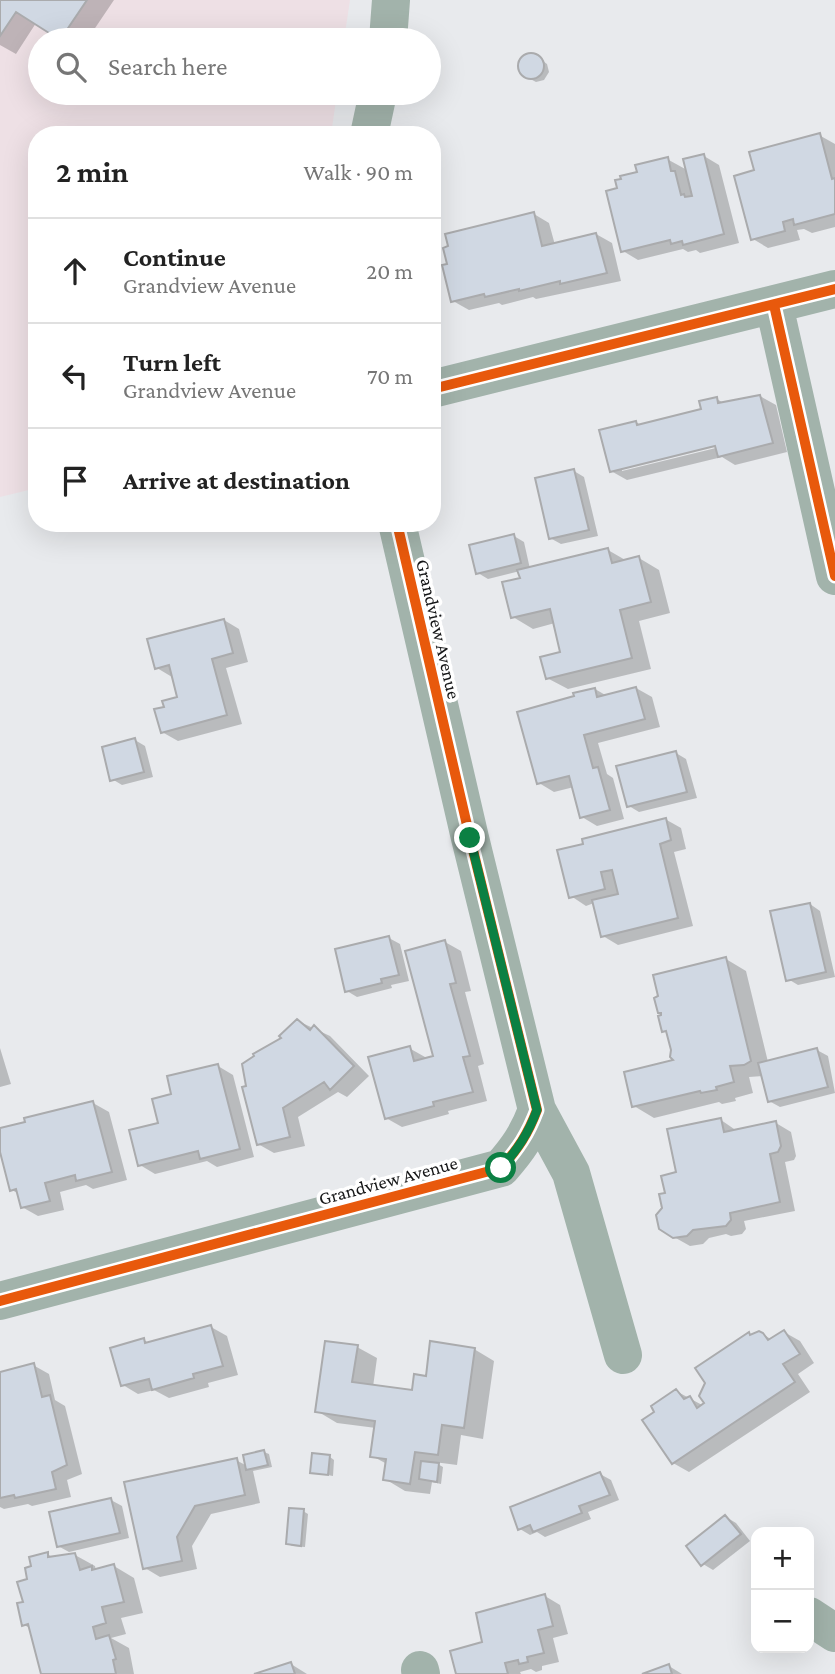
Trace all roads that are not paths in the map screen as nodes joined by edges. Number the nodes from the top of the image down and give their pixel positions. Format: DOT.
graph roads {
  1 [pos="391,0"];
  2 [pos="389,28"];
  3 [pos="375,105"];
  4 [pos="371,126"];
  5 [pos="835,289"];
  6 [pos="774,305"];
  7 [pos="441,387"];
  8 [pos="399,532"];
  9 [pos="835,576"];
  10 [pos="537,1110"];
  11 [pos="0,1301"];
  12 [pos="623,1355"];
  13 [pos="814,1619"];
  14 [pos="835,1633"];
  1 -- 2 [label="street"];
  3 -- 4 [label="street"];
  5 -- 6 [label="street"];
  6 -- 7 [label="street"];
  6 -- 9 [label="street"];
  8 -- 10 [label="street, Grandview Avenue"];
  10 -- 11 [label="street, Grandview Avenue"];
  10 -- 12 [label="street"];
  13 -- 14 [label="street"];
}
